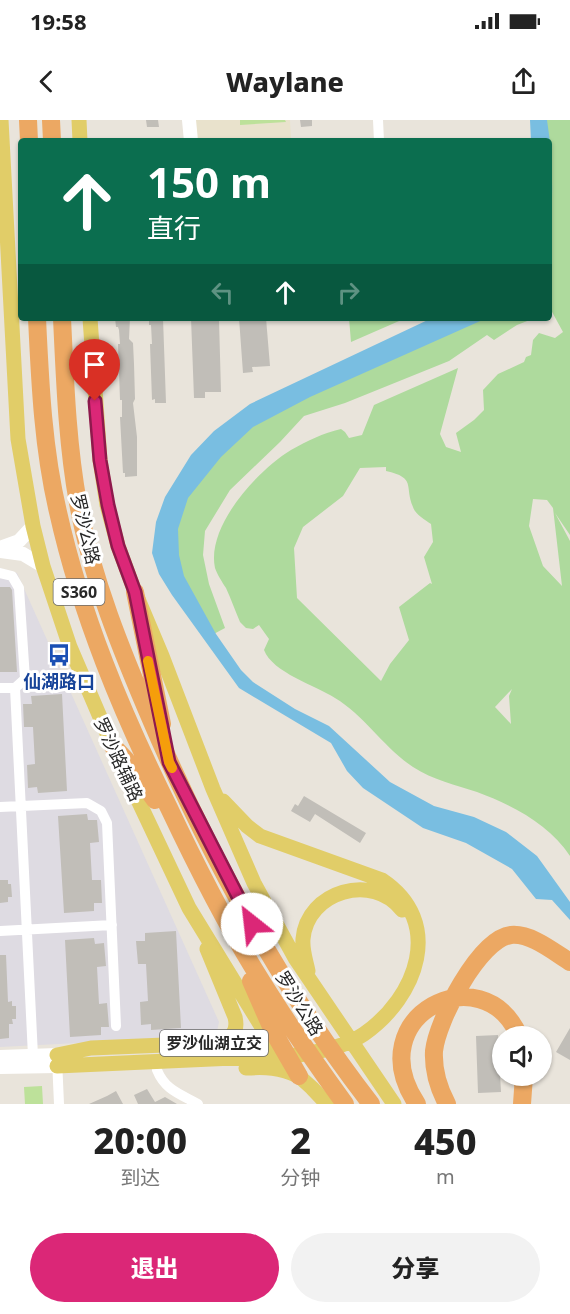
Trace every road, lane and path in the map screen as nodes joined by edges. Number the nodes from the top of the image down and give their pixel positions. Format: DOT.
graph roads {
  1 [pos="1,120"];
  2 [pos="28,120"];
  3 [pos="51,120"];
  4 [pos="79,120"];
  5 [pos="189,120"];
  6 [pos="378,120"];
  7 [pos="29,138"];
  8 [pos="52,138"];
  9 [pos="80,138"];
  10 [pos="190,138"];
  11 [pos="379,138"];
  12 [pos="1,139"];
  13 [pos="2,175"];
  14 [pos="37,321"];
  15 [pos="62,321"];
  16 [pos="90,321"];
  17 [pos="33,526"];
  18 [pos="0,550"];
  19 [pos="43,566"];
  20 [pos="0,573"];
  21 [pos="135,592"];
  22 [pos="0,688"];
  23 [pos="15,688"];
  24 [pos="112,745"];
  25 [pos="169,762"];
  26 [pos="213,789"];
  27 [pos="21,806"];
  28 [pos="0,807"];
  29 [pos="188,847"];
  30 [pos="189,908"];
  31 [pos="224,916"];
  32 [pos="112,926"];
  33 [pos="27,930"];
  34 [pos="0,931"];
  35 [pos="414,931"];
  36 [pos="570,962"];
  37 [pos="310,980"];
  38 [pos="116,1026"];
  39 [pos="513,1026"];
  40 [pos="214,1043"];
  41 [pos="33,1056"];
  42 [pos="0,1058"];
  43 [pos="57,1060"];
  44 [pos="0,1067"];
  45 [pos="216,1068"];
  46 [pos="157,1070"];
  47 [pos="298,1076"];
  48 [pos="523,1086"];
  49 [pos="59,1104"];
  50 [pos="198,1104"];
  51 [pos="327,1104"];
  52 [pos="345,1104"];
  53 [pos="371,1104"];
  54 [pos="394,1104"];
  55 [pos="417,1104"];
  56 [pos="447,1104"];
  57 [pos="522,1104"];
  1 -- 12 [label="main road, 罗沙路辅路"];
  2 -- 7 [label="highway"];
  3 -- 8 [label="highway"];
  4 -- 9 [label="main road"];
  5 -- 10 [label="street"];
  6 -- 11 [label="street"];
  12 -- 13 [label="main road, 罗沙路辅路"];
  13 -- 17 [label="main road, 罗沙路辅路"];
  14 -- 29 [label="highway, 罗沙公路 / S360"];
  15 -- 25 [label="highway, 罗沙公路 / S360"];
  16 -- 21 [label="main road"];
  17 -- 18 [label="street"];
  17 -- 19 [label="main road, 罗沙路辅路"];
  18 -- 19 [label="street"];
  19 -- 24 [label="main road, 罗沙路辅路"];
  20 -- 23 [label="street"];
  21 -- 25 [label="highway"];
  21 -- 26 [label="main road"];
  22 -- 23 [label="street"];
  23 -- 27 [label="street"];
  24 -- 29 [label="highway"];
  24 -- 30 [label="main road, 罗沙路辅路"];
  25 -- 53 [label="highway, 罗沙公路 / S360"];
  26 -- 35 [label="main road"];
  26 -- 37 [label="main road"];
  27 -- 28 [label="street"];
  27 -- 32 [label="street"];
  27 -- 33 [label="street"];
  29 -- 31 [label="highway, 罗沙公路 / S360"];
  30 -- 40 [label="main road, 罗沙仙湖立交"];
  30 -- 47 [label="main road, 罗沙路辅路"];
  31 -- 47 [label="highway"];
  31 -- 52 [label="highway, 罗沙公路 / S360"];
  32 -- 33 [label="street"];
  32 -- 38 [label="street"];
  33 -- 34 [label="street"];
  33 -- 41 [label="street"];
  35 -- 37 [label="main road"];
  35 -- 43 [label="main road"];
  36 -- 56 [label="highway"];
  37 -- 54 [label="main road"];
  39 -- 55 [label="highway"];
  40 -- 43 [label="main road, 罗沙仙湖立交"];
  40 -- 45 [label="main road"];
  41 -- 42 [label="street"];
  41 -- 43 [label="street"];
  43 -- 44 [label="street"];
  43 -- 46 [label="main road"];
  43 -- 49 [label="street"];
  45 -- 46 [label="main road"];
  45 -- 47 [label="main road"];
  46 -- 50 [label="street"];
  47 -- 51 [label="main road, 罗沙路辅路"];
  48 -- 57 [label="highway"];
}
